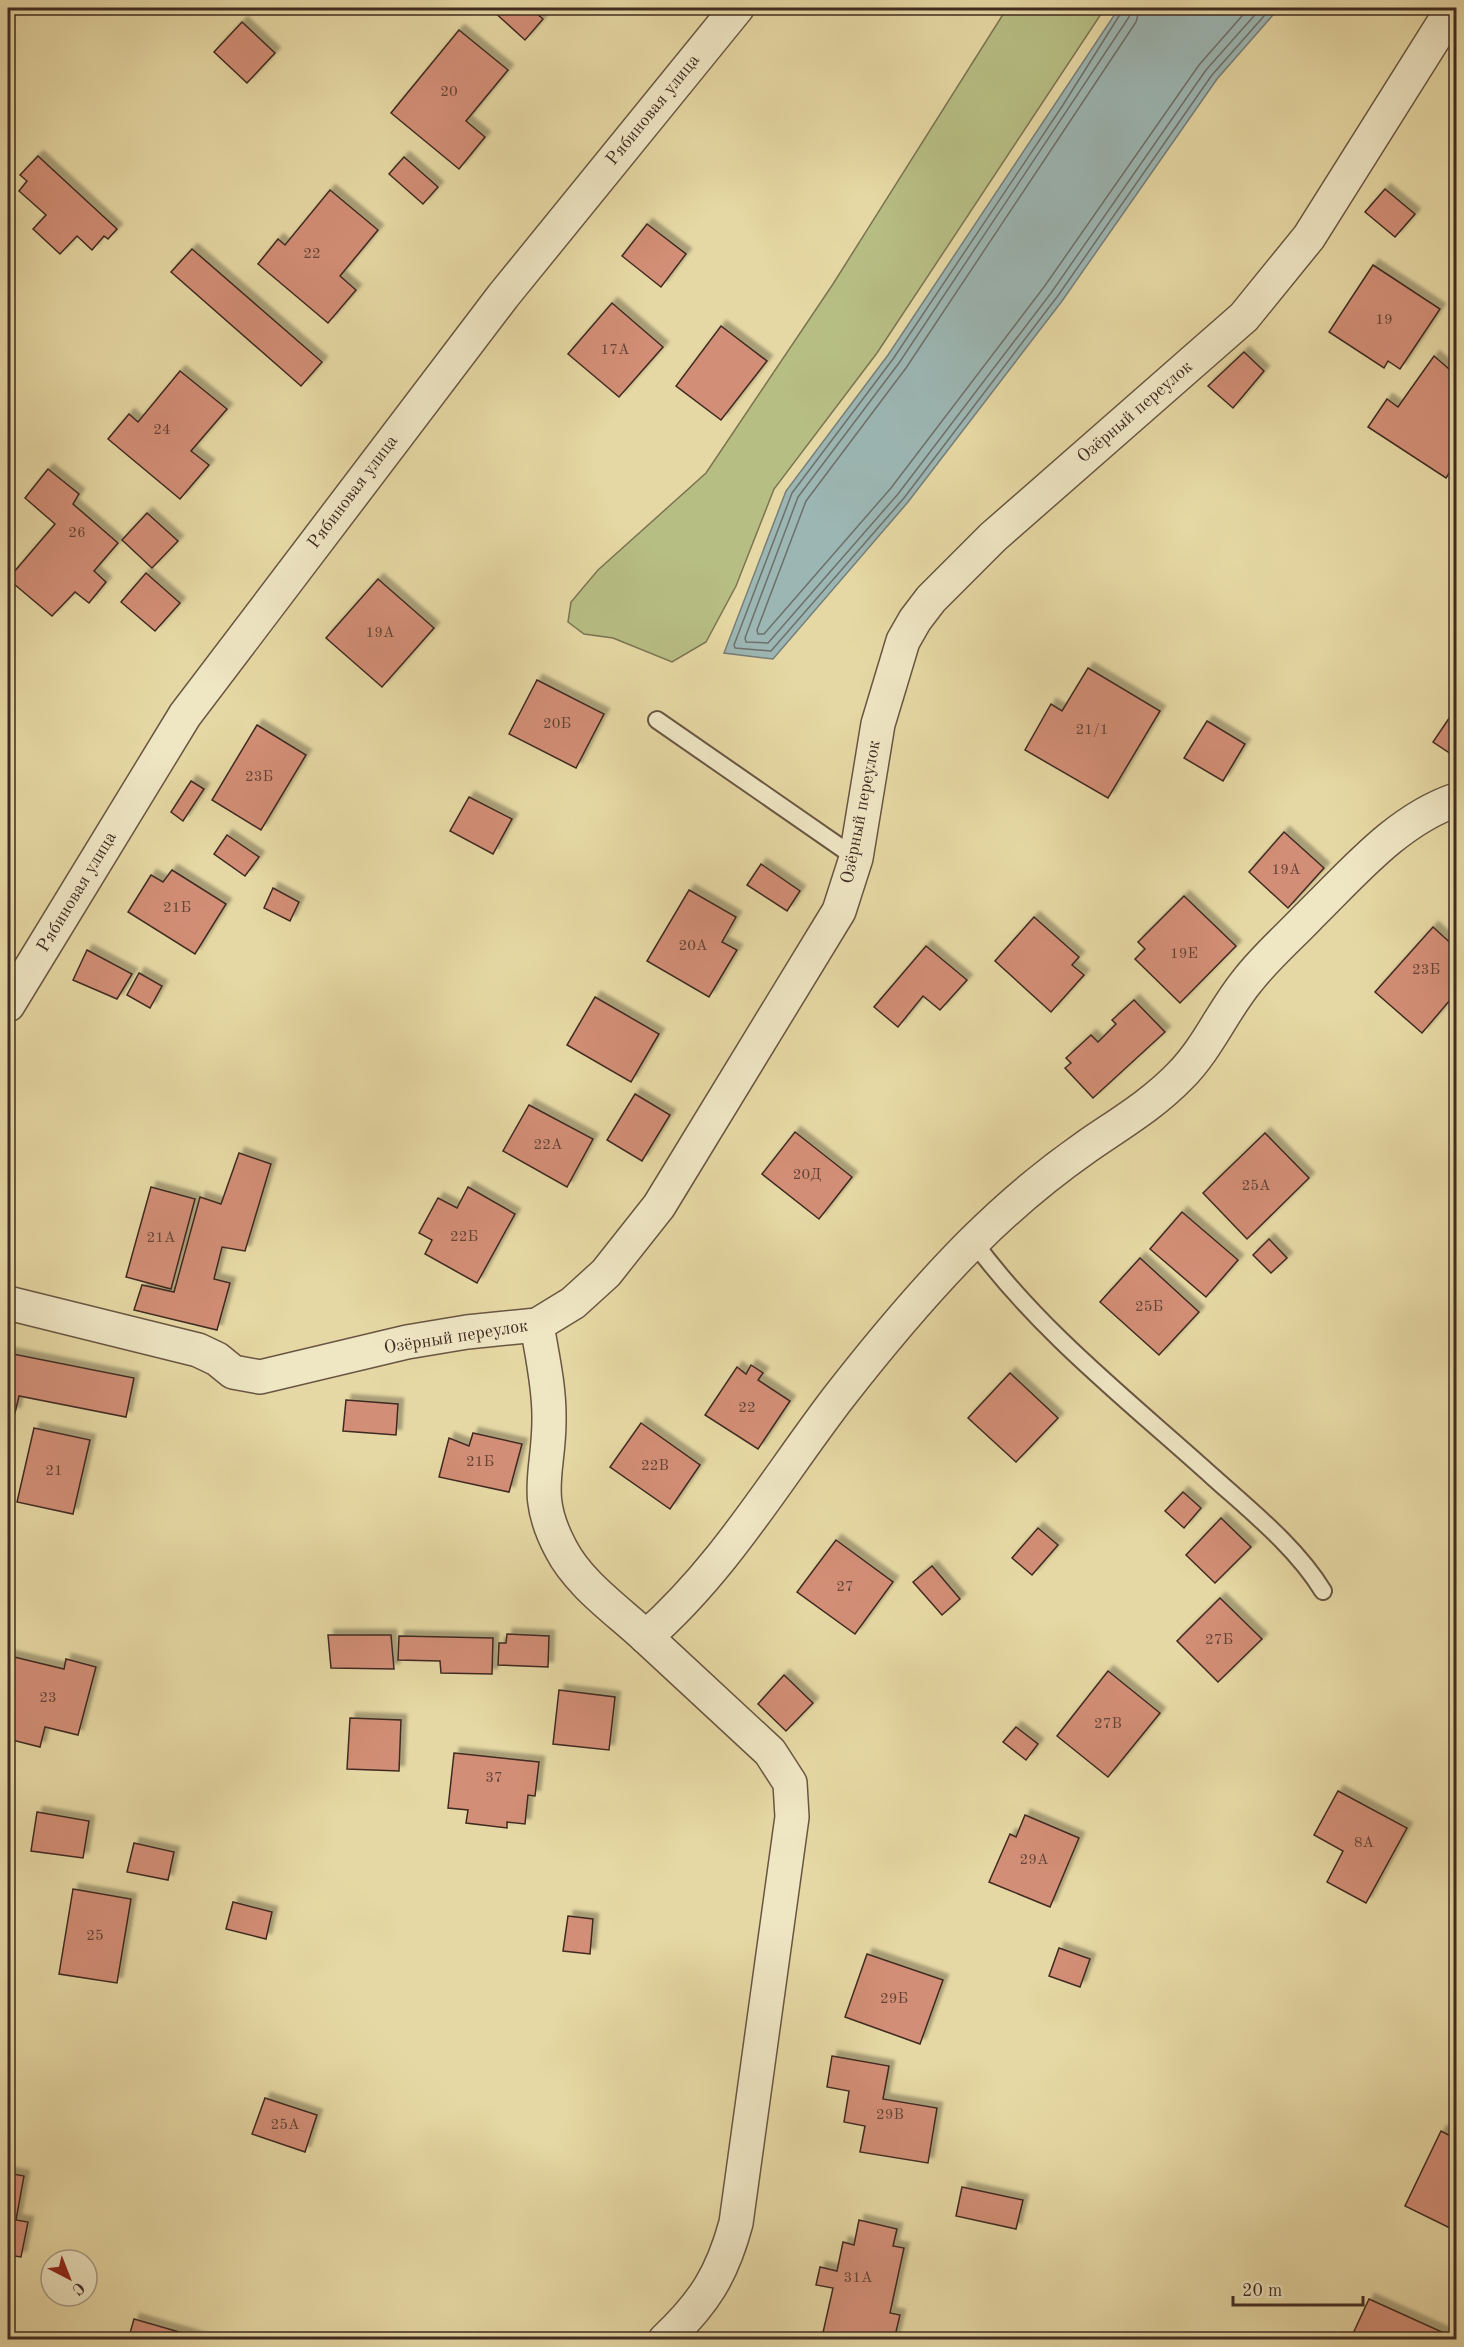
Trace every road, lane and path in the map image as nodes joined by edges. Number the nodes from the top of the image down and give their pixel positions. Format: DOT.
graph roads {
  1 [pos="737,8"];
  2 [pos="1454,8"];
  3 [pos="657,720"];
  4 [pos="1456,800"];
  5 [pos="856,858"];
  6 [pos="8,1005"];
  7 [pos="973,1241"];
  8 [pos="8,1303"];
  9 [pos="537,1325"];
  10 [pos="1323,1591"];
  11 [pos="646,1637"];
  12 [pos="666,2340"];
  1 -- 6 [label="street, Рябиновая улица"];
  2 -- 5 [label="street, Озёрный переулок"];
  3 -- 5 [label="lane"];
  4 -- 7 [label="street"];
  5 -- 9 [label="street, Озёрный переулок"];
  7 -- 10 [label="lane"];
  7 -- 11 [label="street"];
  8 -- 9 [label="street, Озёрный переулок"];
  9 -- 11 [label="street"];
  11 -- 12 [label="street"];
}
